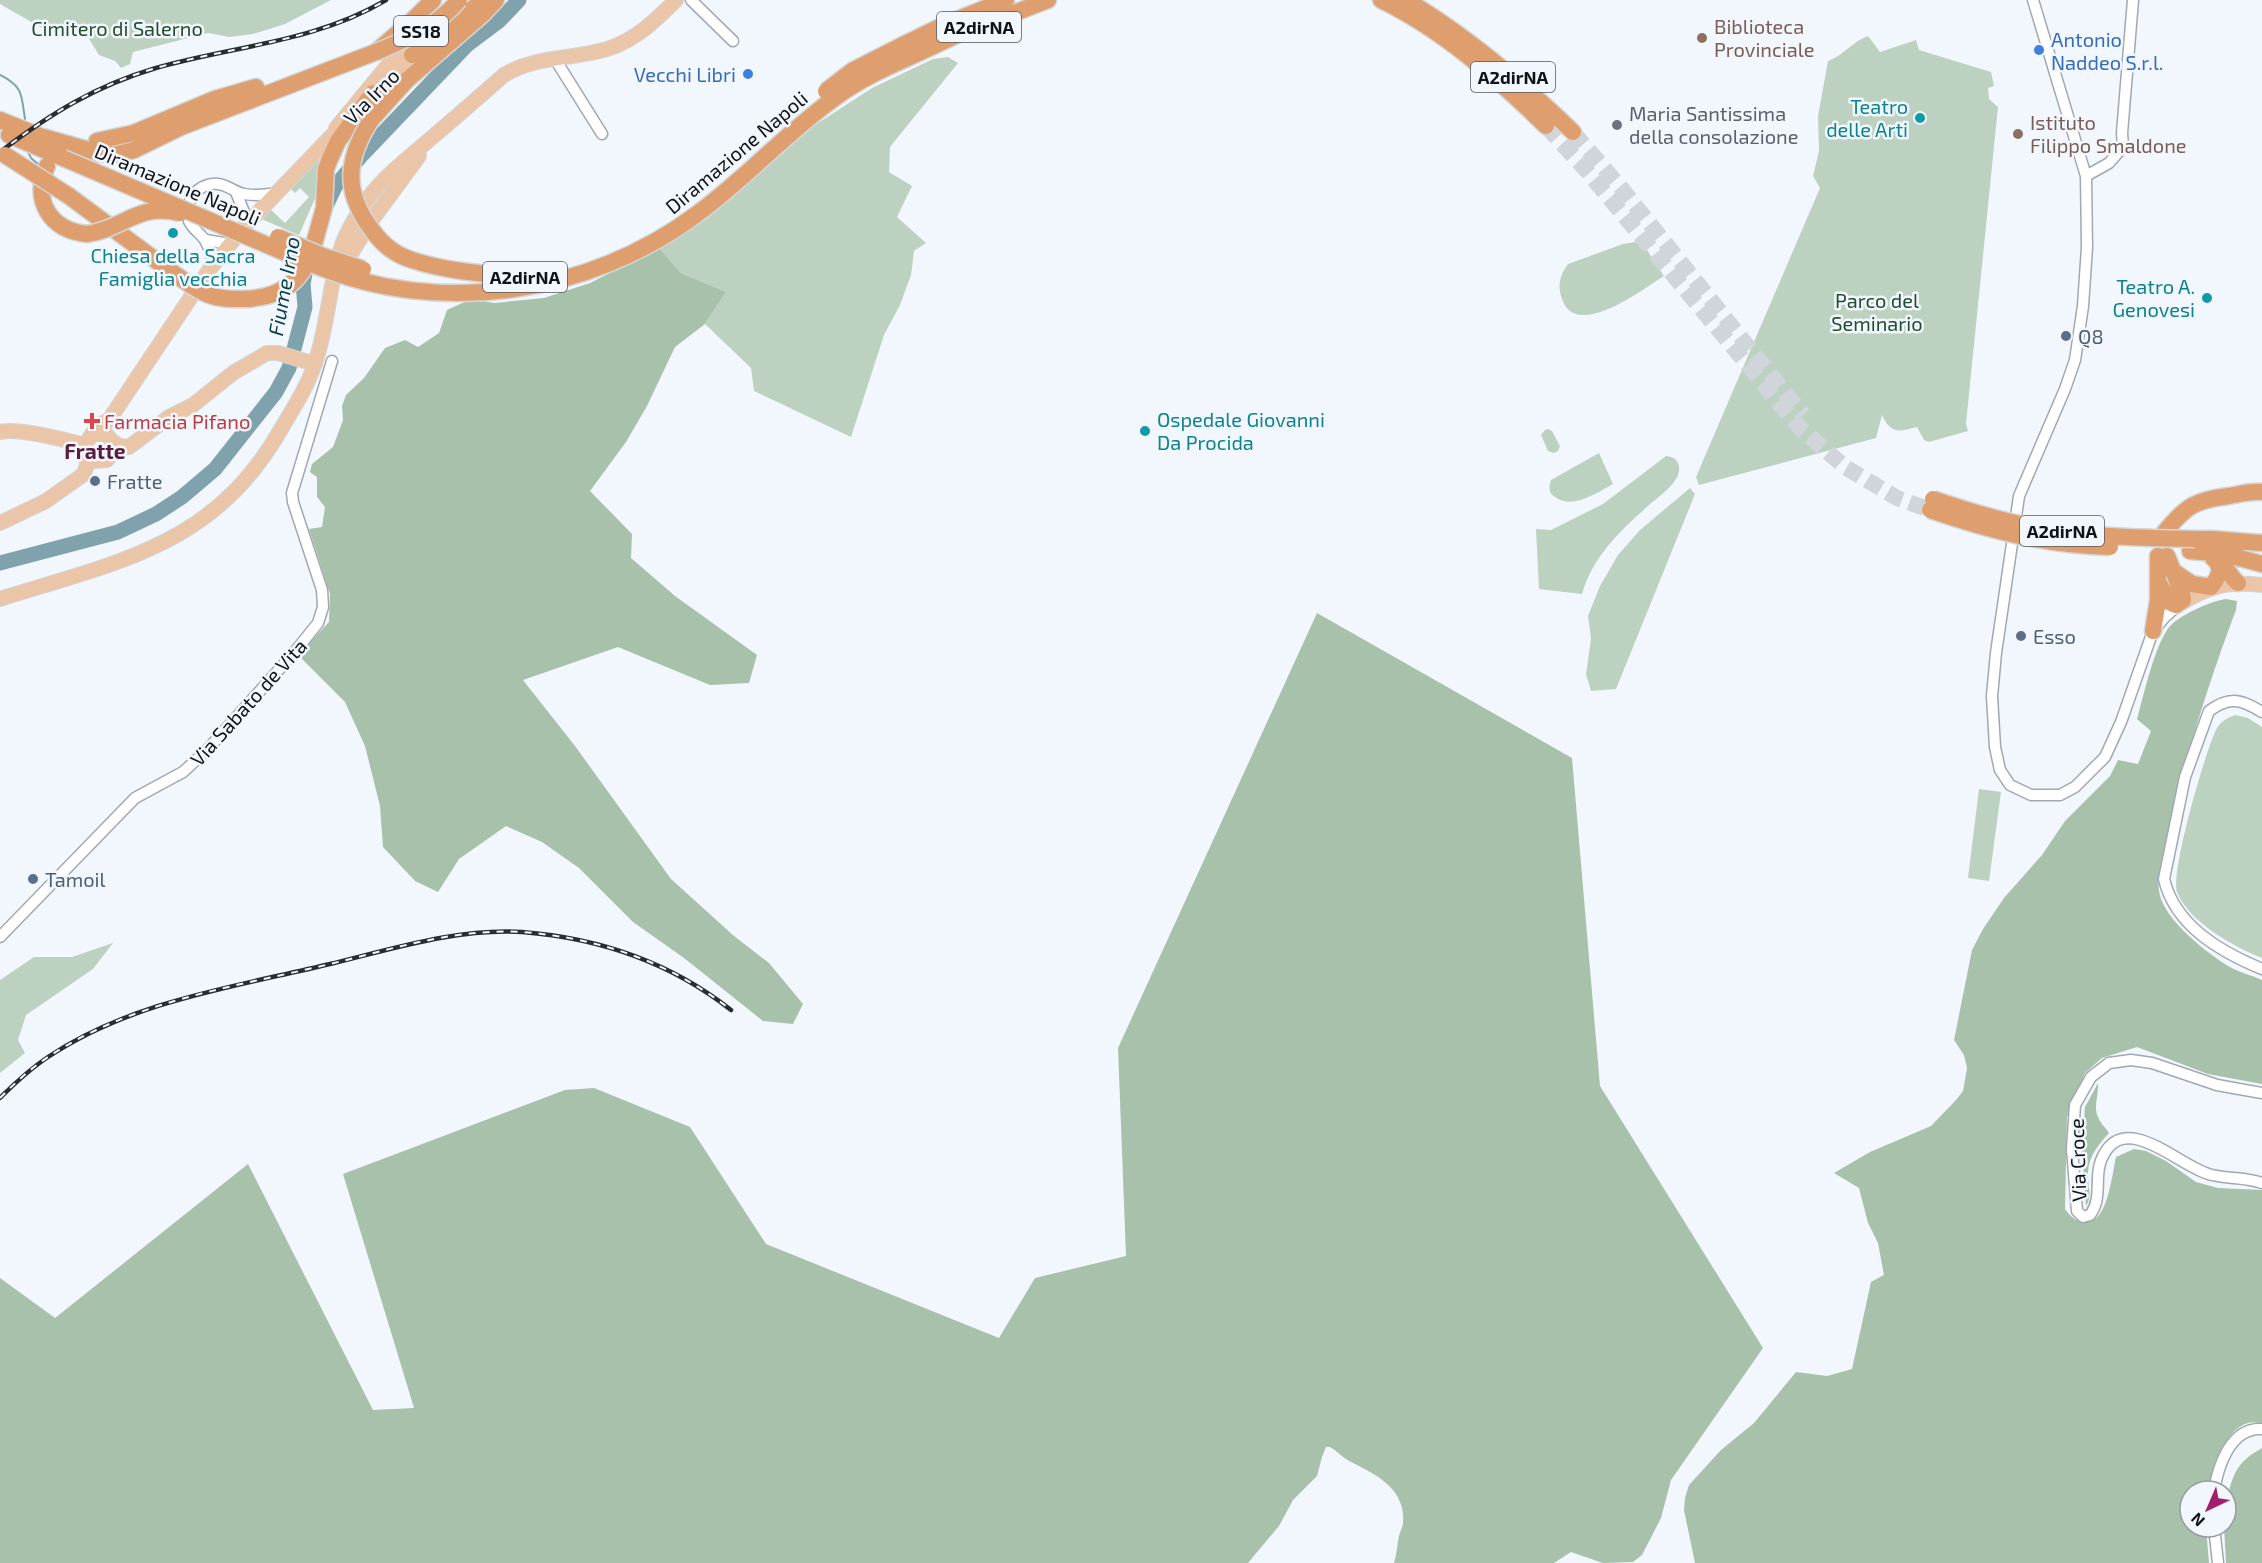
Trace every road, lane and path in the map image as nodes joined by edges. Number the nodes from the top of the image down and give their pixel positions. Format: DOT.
graph roads {
  1 [pos="433,0"];
  2 [pos="442,0"];
  3 [pos="462,0"];
  4 [pos="484,0"];
  5 [pos="496,0"];
  6 [pos="676,0"];
  7 [pos="691,0"];
  8 [pos="1006,0"];
  9 [pos="1048,0"];
  10 [pos="1381,0"];
  11 [pos="1406,0"];
  12 [pos="2033,0"];
  13 [pos="2133,0"];
  14 [pos="1444,32"];
  15 [pos="733,41"];
  16 [pos="908,50"];
  17 [pos="376,52"];
  18 [pos="412,55"];
  19 [pos="555,59"];
  20 [pos="307,78"];
  21 [pos="373,93"];
  22 [pos="0,120"];
  23 [pos="1546,126"];
  24 [pos="0,131"];
  25 [pos="1573,132"];
  26 [pos="602,134"];
  27 [pos="328,140"];
  28 [pos="97,151"];
  29 [pos="5,155"];
  30 [pos="47,166"];
  31 [pos="2086,177"];
  32 [pos="236,192"];
  33 [pos="276,193"];
  34 [pos="245,226"];
  35 [pos="206,240"];
  36 [pos="230,244"];
  37 [pos="214,265"];
  38 [pos="322,268"];
  39 [pos="525,277"];
  40 [pos="332,361"];
  41 [pos="315,364"];
  42 [pos="0,432"];
  43 [pos="107,437"];
  44 [pos="85,449"];
  45 [pos="2262,492"];
  46 [pos="2229,496"];
  47 [pos="2262,501"];
  48 [pos="1932,505"];
  49 [pos="0,523"];
  50 [pos="2168,531"];
  51 [pos="2262,543"];
  52 [pos="2200,550"];
  53 [pos="2262,553"];
  54 [pos="2165,560"];
  55 [pos="2262,564"];
  56 [pos="2158,582"];
  57 [pos="2238,583"];
  58 [pos="2262,585"];
  59 [pos="2211,587"];
  60 [pos="0,599"];
  61 [pos="2178,605"];
  62 [pos="2153,631"];
  63 [pos="2262,712"];
  64 [pos="0,937"];
  65 [pos="2262,969"];
  66 [pos="2262,1093"];
  67 [pos="2262,1183"];
  68 [pos="2262,1429"];
  69 [pos="2216,1479"];
  70 [pos="2215,1539"];
  71 [pos="2218,1563"];
  1 -- 17 [label="highway, bridge"];
  2 -- 27 [label="main road, Via Irno"];
  3 -- 17 [label="highway, SS18, bridge"];
  3 -- 18 [label="main road, Via Irno"];
  4 -- 18 [label="highway"];
  5 -- 39 [label="highway, bridge"];
  6 -- 19 [label="main road"];
  7 -- 15 [label="street"];
  8 -- 16 [label="highway, Diramazione Napoli / A2dirNA"];
  9 -- 16 [label="highway, Diramazione Napoli / A2dirNA"];
  10 -- 14 [label="highway, A2dirNA"];
  11 -- 14 [label="highway, A2dirNA"];
  12 -- 31 [label="street"];
  13 -- 31 [label="street"];
  14 -- 23 [label="highway, A2dirNA"];
  14 -- 25 [label="highway, A2dirNA"];
  16 -- 38 [label="highway, Diramazione Napoli / A2dirNA, bridge"];
  16 -- 39 [label="highway, Diramazione Napoli / A2dirNA, bridge"];
  17 -- 20 [label="highway, SS18"];
  18 -- 21 [label="main road, Via Irno"];
  19 -- 26 [label="street"];
  19 -- 41 [label="main road"];
  20 -- 28 [label="highway"];
  20 -- 28 [label="highway"];
  21 -- 27 [label="main road, Via Irno"];
  21 -- 29 [label="highway, bridge"];
  22 -- 28 [label="highway, Diramazione Napoli / A2dirNA"];
  24 -- 38 [label="highway, Diramazione Napoli / A2dirNA, bridge"];
  27 -- 33 [label="main road, Via Irno"];
  28 -- 39 [label="highway, Diramazione Napoli / A2dirNA, bridge"];
  30 -- 38 [label="highway, bridge"];
  31 -- 62 [label="street"];
  32 -- 33 [label="street"];
  32 -- 34 [label="street"];
  32 -- 35 [label="street"];
  33 -- 34 [label="main road, Via Irno"];
  34 -- 36 [label="main road, Via Irno"];
  35 -- 36 [label="street"];
  35 -- 37 [label="street"];
  36 -- 37 [label="main road, Via Irno"];
  37 -- 43 [label="main road, Via Irno"];
  40 -- 64 [label="street, Via Sabato de Vita"];
  41 -- 43 [label="main road"];
  41 -- 60 [label="main road"];
  42 -- 44 [label="main road"];
  43 -- 44 [label="main road"];
  43 -- 44 [label="main road"];
  44 -- 49 [label="main road"];
  45 -- 46 [label="highway"];
  46 -- 47 [label="highway"];
  46 -- 50 [label="highway"];
  48 -- 52 [label="highway, A2dirNA, bridge"];
  51 -- 52 [label="highway"];
  52 -- 53 [label="highway, A2dirNA"];
  52 -- 55 [label="highway, A2dirNA"];
  52 -- 57 [label="highway"];
  52 -- 59 [label="highway"];
  54 -- 56 [label="highway"];
  54 -- 59 [label="highway"];
  54 -- 61 [label="highway"];
  56 -- 61 [label="highway"];
  56 -- 62 [label="highway"];
  57 -- 58 [label="main road"];
  57 -- 59 [label="main road"];
  59 -- 61 [label="main road"];
  61 -- 62 [label="street"];
  63 -- 65 [label="street"];
  66 -- 67 [label="street, Via Croce"];
  68 -- 69 [label="street"];
  70 -- 71 [label="street"];
}
